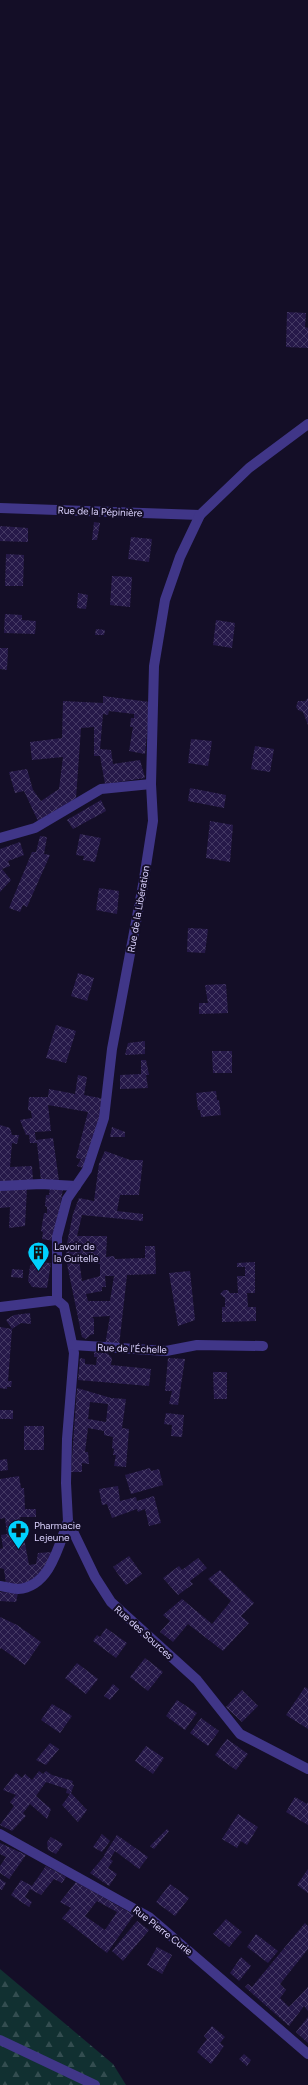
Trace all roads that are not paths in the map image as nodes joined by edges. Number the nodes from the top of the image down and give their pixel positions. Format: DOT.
graph roads {
  1 [pos="308,424"];
  2 [pos="0,508"];
  3 [pos="200,515"];
  4 [pos="150,784"];
  5 [pos="0,838"];
  6 [pos="0,1186"];
  7 [pos="76,1186"];
  8 [pos="57,1300"];
  9 [pos="0,1307"];
  10 [pos="73,1345"];
  11 [pos="263,1346"];
  12 [pos="68,1521"];
  13 [pos="0,1586"];
  14 [pos="308,1769"];
  15 [pos="0,1834"];
  16 [pos="0,2040"];
  17 [pos="308,2054"];
  18 [pos="95,2085"];
  1 -- 3 [label="street"];
  2 -- 3 [label="street, Rue de la Pépinière"];
  3 -- 4 [label="street, Rue de la Libération"];
  4 -- 5 [label="street"];
  4 -- 7 [label="street, Rue de la Libération"];
  6 -- 7 [label="street"];
  7 -- 8 [label="street, Rue de la Libération"];
  8 -- 9 [label="street"];
  8 -- 10 [label="street, Rue de la Libération"];
  10 -- 11 [label="street, Rue de l'Échelle"];
  10 -- 12 [label="street, Rue des Sources"];
  12 -- 13 [label="street"];
  12 -- 14 [label="street, Rue des Sources"];
  15 -- 17 [label="street, Rue Pierre Curie"];
  16 -- 18 [label="street"];
}
